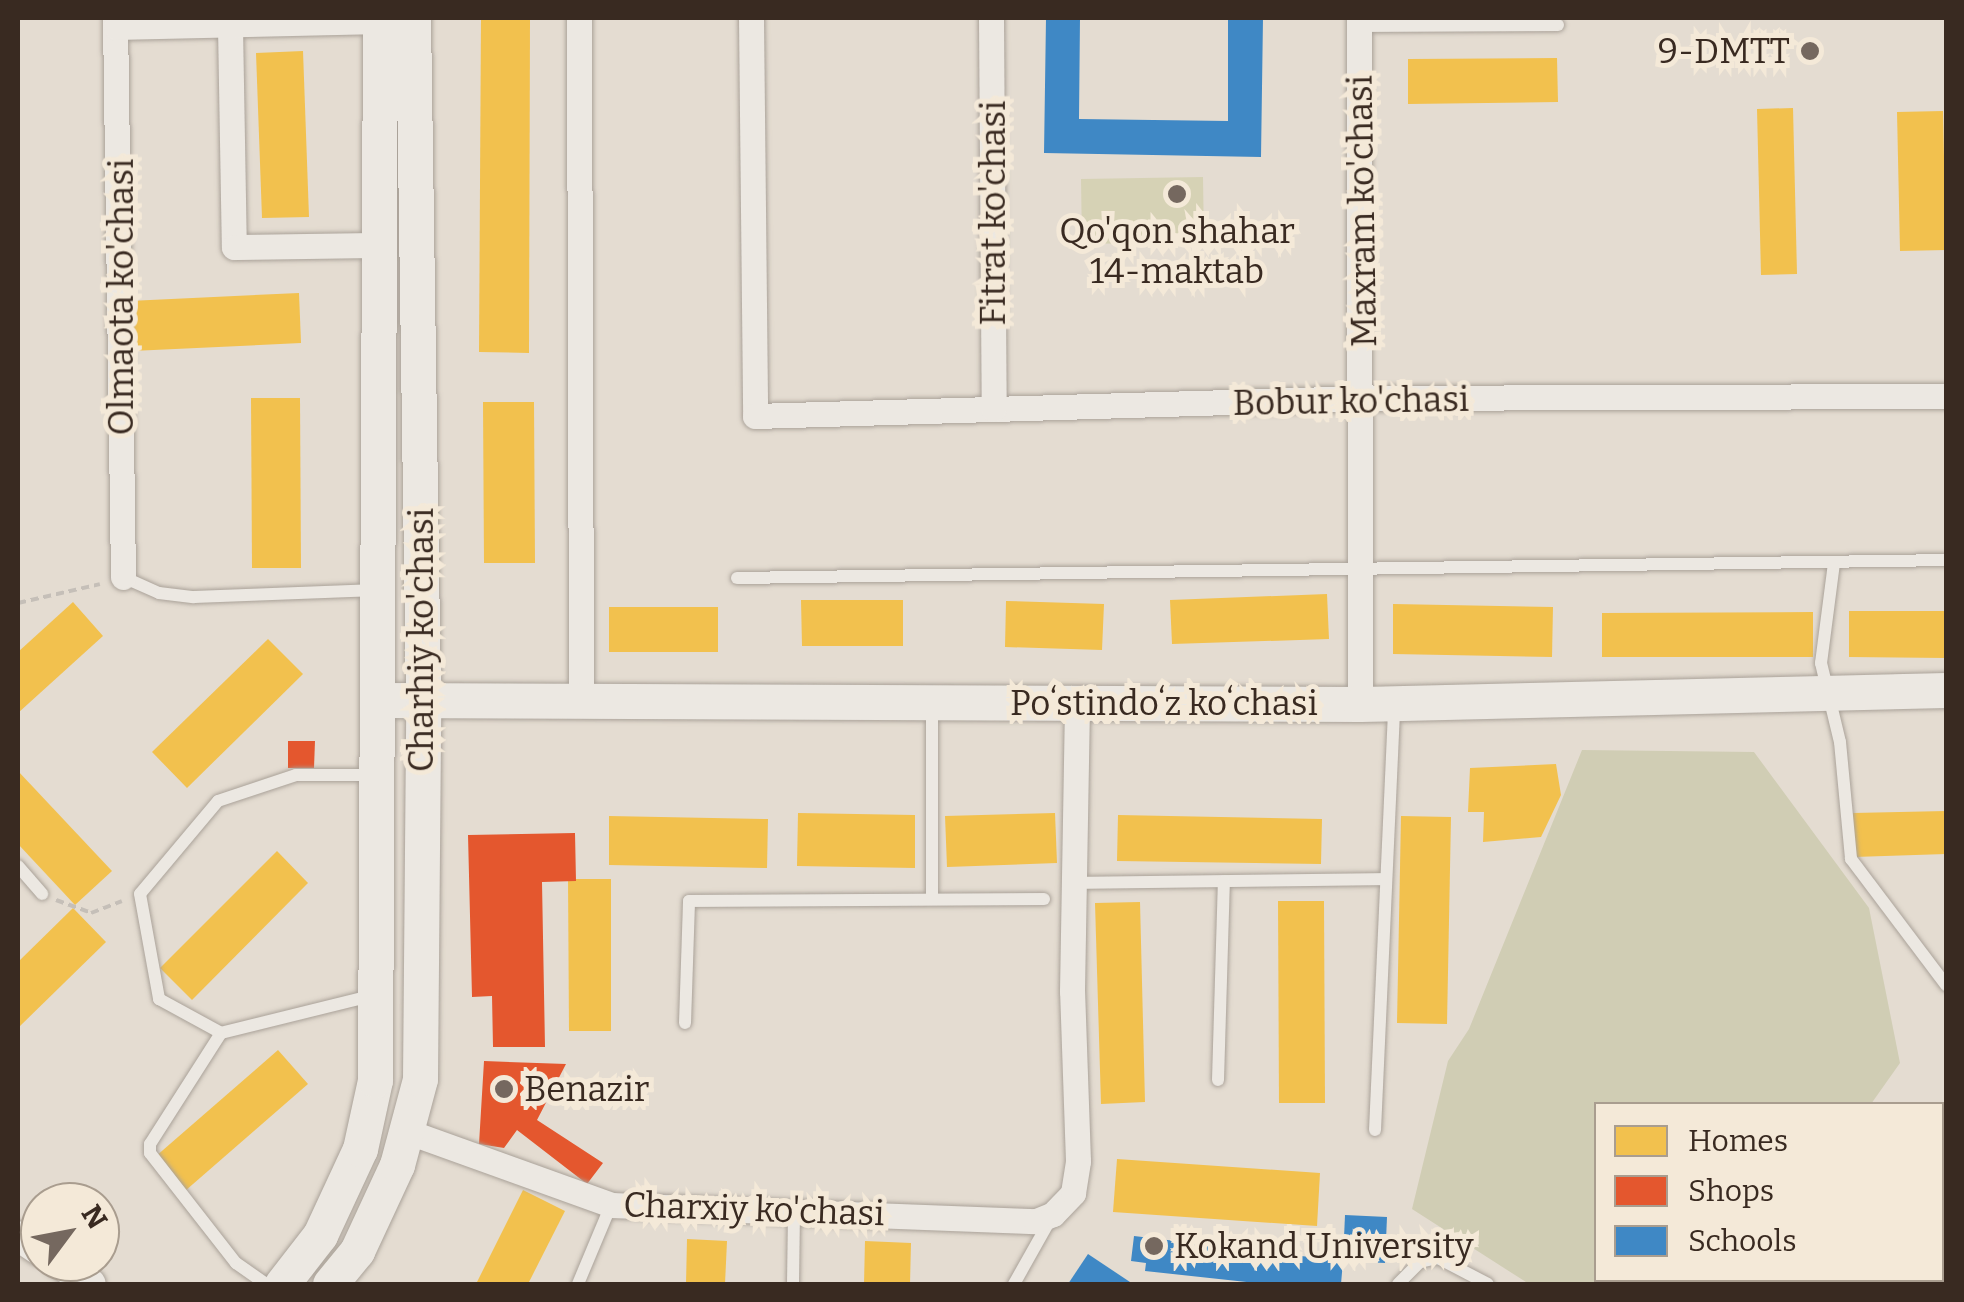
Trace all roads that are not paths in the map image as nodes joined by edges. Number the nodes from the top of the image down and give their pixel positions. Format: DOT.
graph roads {
  1 [pos="579,18"];
  2 [pos="751,18"];
  3 [pos="991,18"];
  4 [pos="391,19"];
  5 [pos="116,22"];
  6 [pos="1359,22"];
  7 [pos="1558,25"];
  8 [pos="230,26"];
  9 [pos="378,245"];
  10 [pos="1946,396"];
  11 [pos="1364,398"];
  12 [pos="994,409"];
  13 [pos="1946,560"];
  14 [pos="1834,563"];
  15 [pos="1362,572"];
  16 [pos="123,577"];
  17 [pos="737,578"];
  18 [pos="381,590"];
  19 [pos="1946,690"];
  20 [pos="1828,696"];
  21 [pos="423,699"];
  22 [pos="381,700"];
  23 [pos="580,701"];
  24 [pos="932,702"];
  25 [pos="1077,703"];
  26 [pos="1377,704"];
  27 [pos="380,774"];
  28 [pos="18,866"];
  29 [pos="1386,879"];
  30 [pos="1224,881"];
  31 [pos="1074,883"];
  32 [pos="42,894"];
  33 [pos="932,898"];
  34 [pos="1044,899"];
  35 [pos="1946,984"];
  36 [pos="377,995"];
  37 [pos="686,1023"];
  38 [pos="221,1033"];
  39 [pos="1218,1080"];
  40 [pos="1375,1130"];
  41 [pos="406,1131"];
  42 [pos="610,1204"];
  43 [pos="1053,1214"];
  44 [pos="794,1215"];
  45 [pos="266,1284"];
  46 [pos="282,1284"];
  47 [pos="330,1284"];
  48 [pos="578,1284"];
  49 [pos="793,1284"];
  50 [pos="1014,1284"];
  51 [pos="1398,1284"];
  52 [pos="1488,1284"];
  1 -- 23 [label="street"];
  2 -- 12 [label="street, Bobur ko'chasi"];
  3 -- 12 [label="street, Fitrat ko'chasi"];
  4 -- 8 [label="street"];
  4 -- 9 [label="main road, Charhiy ko'chasi"];
  4 -- 21 [label="main road, Charhiy ko'chasi"];
  5 -- 8 [label="street"];
  5 -- 16 [label="street, Olmaota ko'chasi"];
  6 -- 7 [label="lane"];
  6 -- 11 [label="street, Maxram ko'chasi"];
  8 -- 9 [label="street"];
  9 -- 18 [label="main road, Charhiy ko'chasi"];
  10 -- 11 [label="street, Bobur ko'chasi"];
  11 -- 12 [label="street, Bobur ko'chasi"];
  11 -- 15 [label="street, Maxram ko'chasi"];
  13 -- 14 [label="lane"];
  14 -- 15 [label="lane"];
  14 -- 20 [label="lane"];
  15 -- 17 [label="lane"];
  15 -- 26 [label="street, Maxram ko'chasi"];
  16 -- 18 [label="lane"];
  18 -- 22 [label="main road, Charhiy ko'chasi"];
  19 -- 20 [label="main road, Poʻstindoʻz koʻchasi"];
  20 -- 26 [label="main road, Poʻstindoʻz koʻchasi"];
  20 -- 35 [label="lane"];
  21 -- 22 [label="main road, Poʻstindoʻz koʻchasi"];
  21 -- 23 [label="main road, Poʻstindoʻz koʻchasi"];
  21 -- 41 [label="main road, Charhiy ko'chasi"];
  22 -- 27 [label="main road, Charhiy ko'chasi"];
  23 -- 24 [label="main road, Poʻstindoʻz koʻchasi"];
  24 -- 25 [label="main road, Poʻstindoʻz koʻchasi"];
  24 -- 33 [label="lane"];
  25 -- 26 [label="main road, Poʻstindoʻz koʻchasi"];
  25 -- 31 [label="street"];
  26 -- 29 [label="lane"];
  27 -- 36 [label="main road, Charhiy ko'chasi"];
  27 -- 38 [label="lane"];
  28 -- 32 [label="lane"];
  29 -- 30 [label="lane"];
  29 -- 40 [label="lane"];
  30 -- 31 [label="lane"];
  30 -- 39 [label="lane"];
  31 -- 43 [label="street"];
  33 -- 34 [label="lane"];
  33 -- 37 [label="lane"];
  36 -- 38 [label="lane"];
  36 -- 46 [label="main road, Charhiy ko'chasi"];
  38 -- 45 [label="lane"];
  41 -- 42 [label="street, Charxiy ko'chasi"];
  41 -- 47 [label="main road, Charhiy ko'chasi"];
  42 -- 44 [label="street, Charxiy ko'chasi"];
  42 -- 48 [label="lane"];
  43 -- 44 [label="street, Charxiy ko'chasi"];
  43 -- 50 [label="lane"];
  44 -- 49 [label="lane"];
  51 -- 52 [label="lane"];
}
